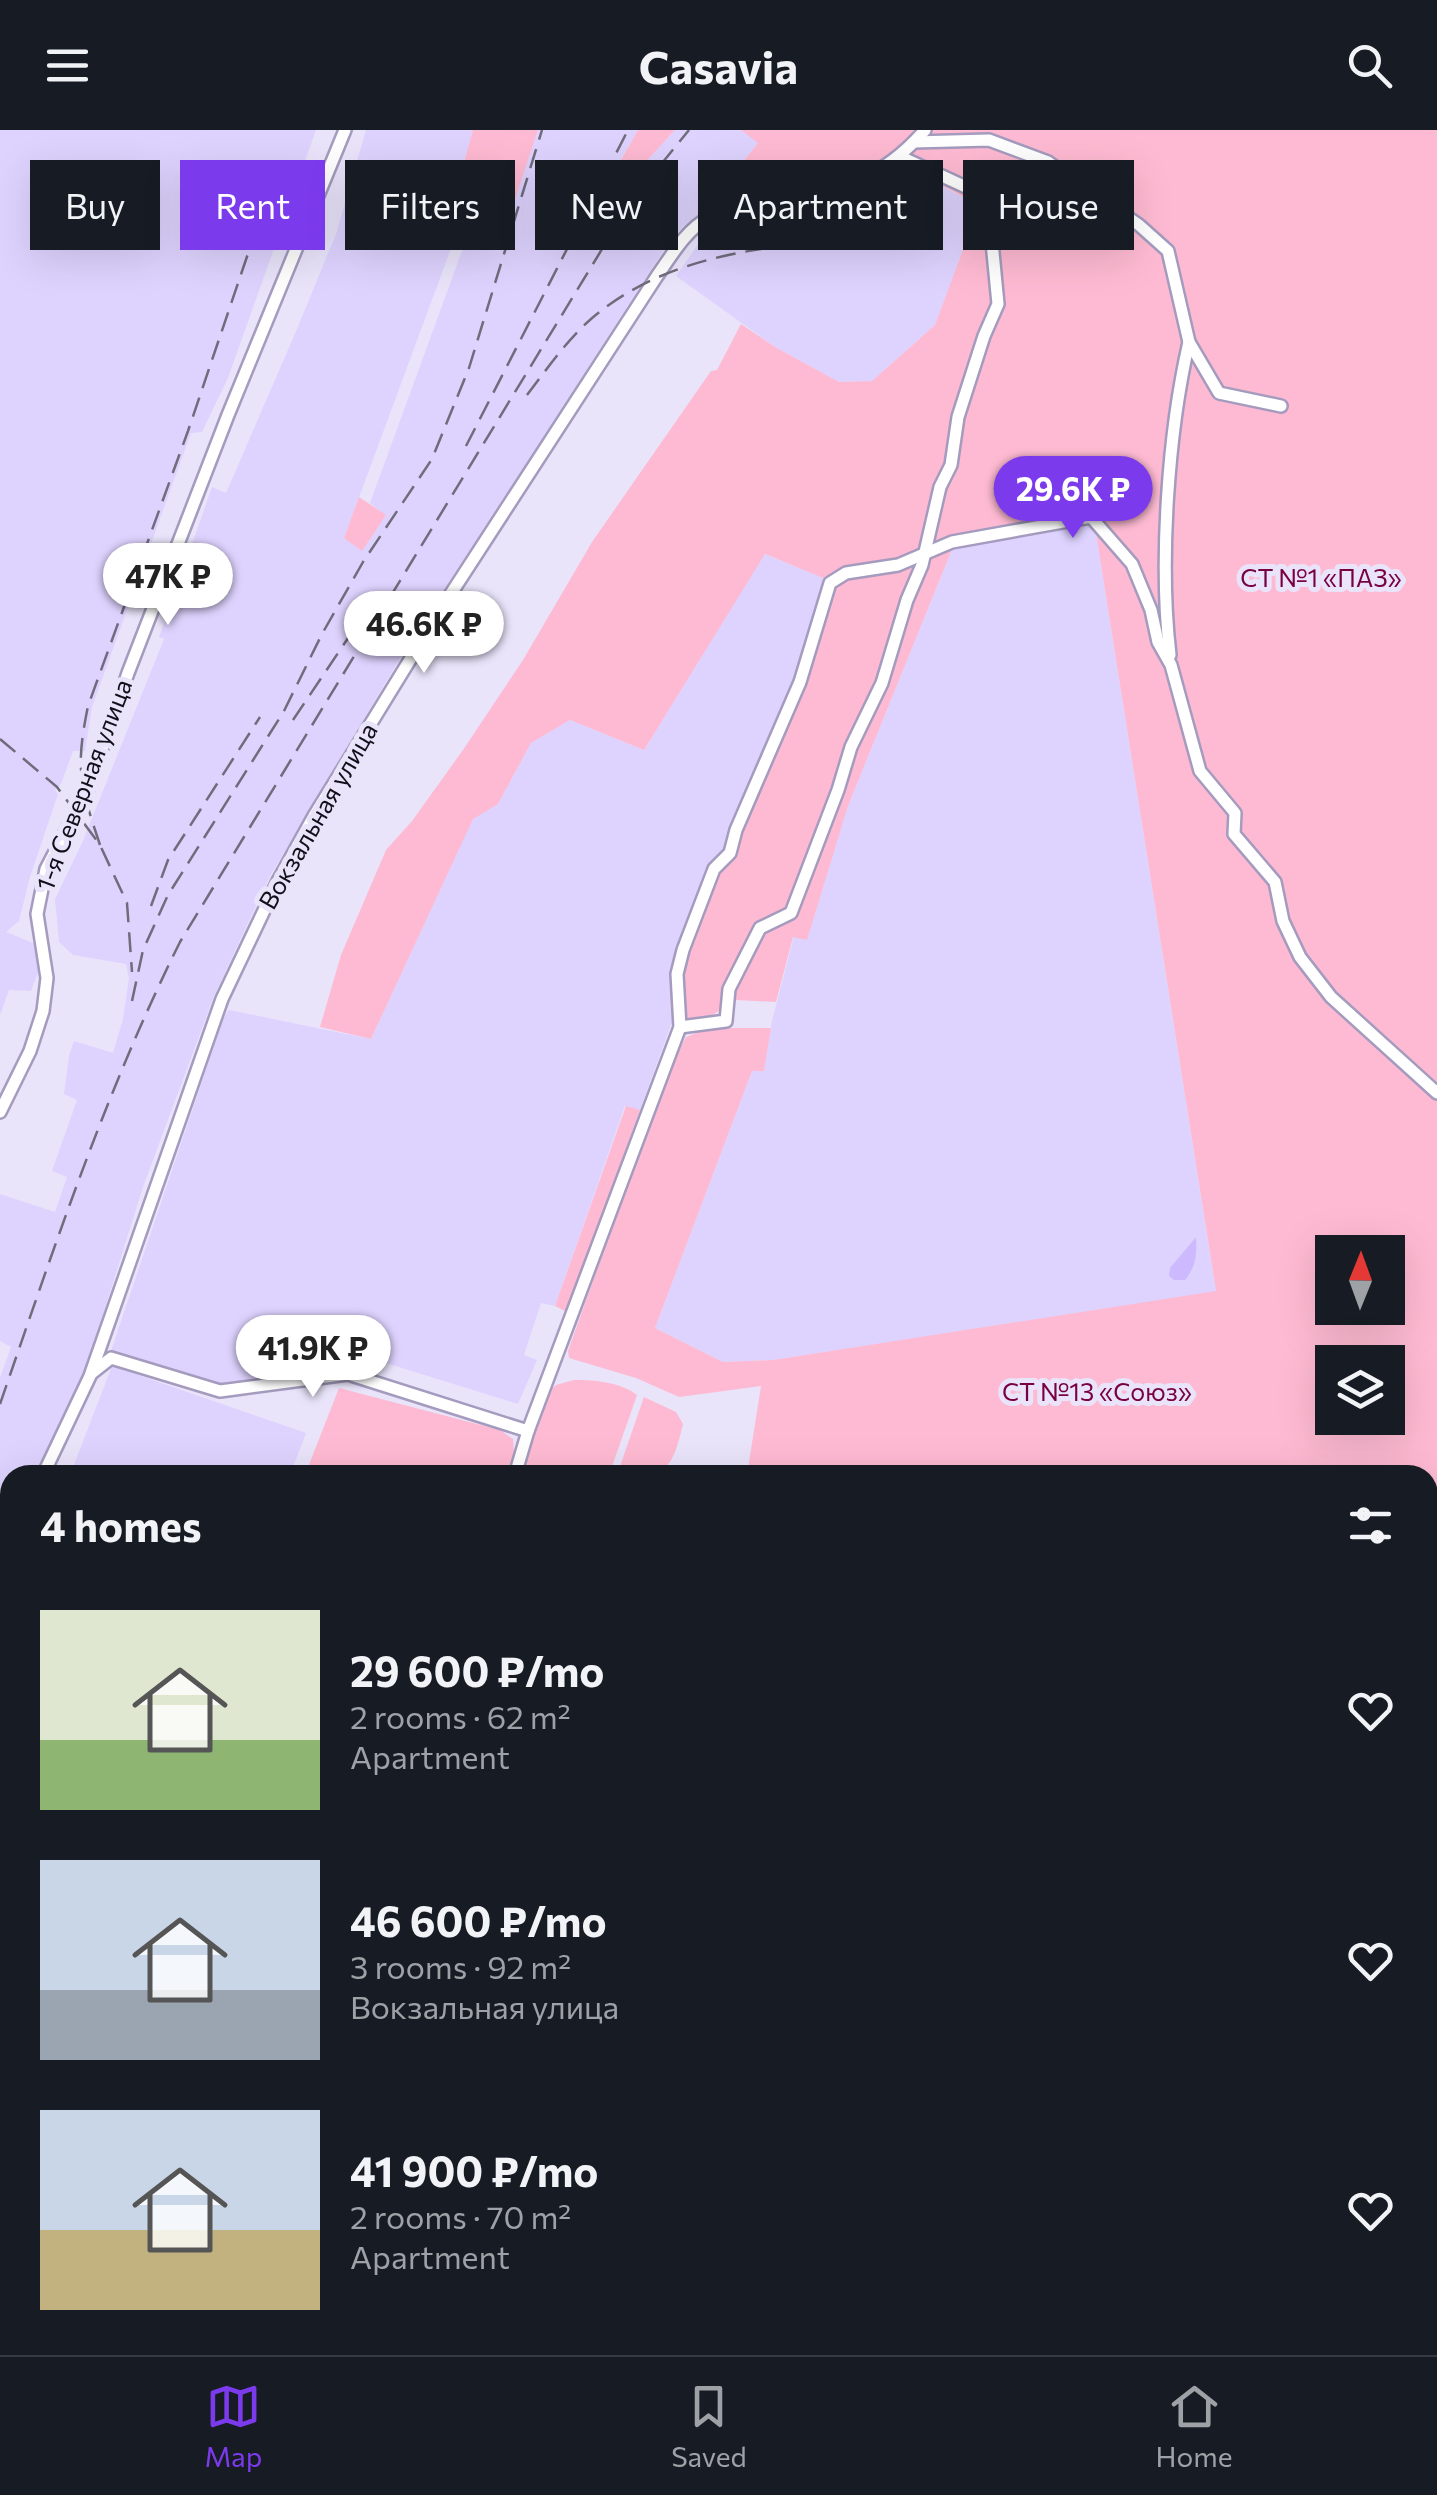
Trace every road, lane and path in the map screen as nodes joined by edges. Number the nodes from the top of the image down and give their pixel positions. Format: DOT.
graph roads {
  1 [pos="345,130"];
  2 [pos="925,130"];
  3 [pos="960,130"];
  4 [pos="914,142"];
  5 [pos="940,142"];
  6 [pos="901,156"];
  7 [pos="1189,342"];
  8 [pos="1280,406"];
  9 [pos="925,554"];
  10 [pos="1171,665"];
  11 [pos="680,1026"];
  12 [pos="1437,1093"];
  13 [pos="0,1112"];
  14 [pos="90,1376"];
  15 [pos="528,1431"];
  16 [pos="48,1465"];
  17 [pos="518,1465"];
  1 -- 13 [label="street, 1-я Северная улица"];
  2 -- 4 [label="street, Вокзальная улица"];
  3 -- 5 [label="street"];
  4 -- 5 [label="street"];
  4 -- 6 [label="street, Вокзальная улица"];
  5 -- 7 [label="street"];
  6 -- 9 [label="street"];
  6 -- 14 [label="street, Вокзальная улица"];
  7 -- 8 [label="street"];
  7 -- 10 [label="street"];
  9 -- 10 [label="street"];
  9 -- 11 [label="street"];
  9 -- 11 [label="street"];
  10 -- 12 [label="street"];
  11 -- 15 [label="street"];
  14 -- 15 [label="street"];
  14 -- 16 [label="street, Вокзальная улица"];
  15 -- 17 [label="street"];
}
